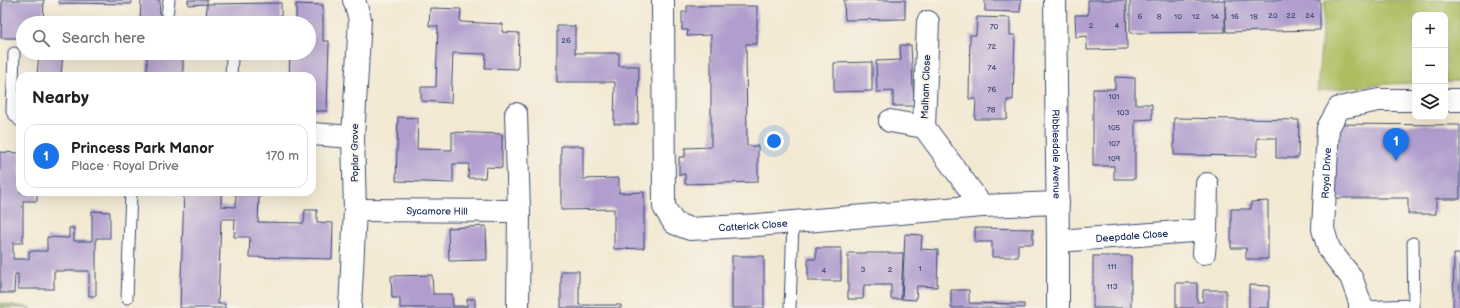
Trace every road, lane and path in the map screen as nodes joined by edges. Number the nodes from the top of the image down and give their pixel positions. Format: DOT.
graph roads {
  1 [pos="169,0"];
  2 [pos="354,0"];
  3 [pos="663,0"];
  4 [pos="1055,0"];
  5 [pos="167,16"];
  6 [pos="928,22"];
  7 [pos="14,53"];
  8 [pos="232,60"];
  9 [pos="231,72"];
  10 [pos="1412,100"];
  11 [pos="1448,100"];
  12 [pos="1460,100"];
  13 [pos="516,114"];
  14 [pos="16,116"];
  15 [pos="890,121"];
  16 [pos="924,127"];
  17 [pos="316,134"];
  18 [pos="353,137"];
  19 [pos="1207,184"];
  20 [pos="131,196"];
  21 [pos="1058,203"];
  22 [pos="982,206"];
  23 [pos="355,210"];
  24 [pos="519,211"];
  25 [pos="793,221"];
  26 [pos="1206,230"];
  27 [pos="1058,241"];
  28 [pos="1413,243"];
  29 [pos="1204,253"];
  30 [pos="127,298"];
  31 [pos="1360,307"];
  32 [pos="1414,307"];
  33 [pos="350,308"];
  34 [pos="518,308"];
  35 [pos="790,308"];
  36 [pos="1058,308"];
  1 -- 5 [label="lane"];
  2 -- 18 [label="street, Poplar Grove"];
  3 -- 25 [label="street, Catterick Close"];
  4 -- 21 [label="street, Ribblesdale Avenue"];
  6 -- 16 [label="street, Malham Close"];
  7 -- 14 [label="lane"];
  8 -- 9 [label="lane"];
  10 -- 31 [label="street, Royal Drive"];
  11 -- 12 [label="street"];
  13 -- 24 [label="street"];
  15 -- 16 [label="street"];
  16 -- 22 [label="street, Malham Close"];
  17 -- 18 [label="street"];
  18 -- 23 [label="street, Poplar Grove"];
  19 -- 26 [label="street"];
  20 -- 30 [label="lane"];
  21 -- 22 [label="street, Catterick Close"];
  21 -- 27 [label="street, Ribblesdale Avenue"];
  22 -- 25 [label="street, Catterick Close"];
  23 -- 24 [label="street, Sycamore Hill"];
  23 -- 33 [label="street, Poplar Grove"];
  24 -- 34 [label="street"];
  25 -- 35 [label="lane"];
  26 -- 27 [label="street, Deepdale Close"];
  26 -- 29 [label="street"];
  27 -- 36 [label="street, Ribblesdale Avenue"];
  28 -- 32 [label="lane"];
  31 -- 32 [label="lane"];
}
